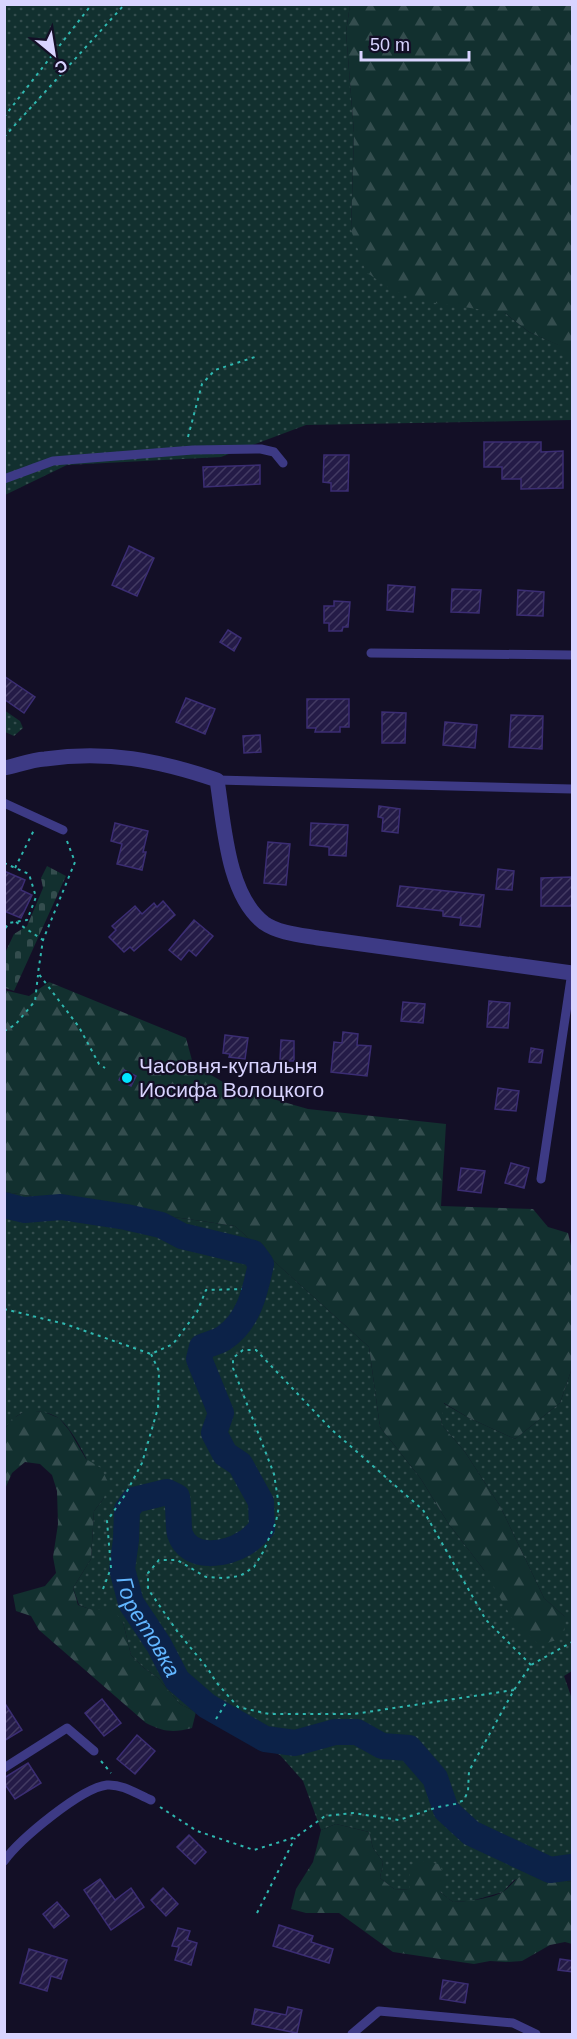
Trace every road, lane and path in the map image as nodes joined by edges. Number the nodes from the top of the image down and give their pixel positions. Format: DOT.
graph roads {
  1 [pos="92,4"];
  2 [pos="125,4"];
  3 [pos="4,117"];
  4 [pos="4,137"];
  5 [pos="258,356"];
  6 [pos="185,451"];
  7 [pos="283,463"];
  8 [pos="4,479"];
  9 [pos="371,653"];
  10 [pos="573,655"];
  11 [pos="4,768"];
  12 [pos="217,780"];
  13 [pos="573,789"];
  14 [pos="4,803"];
  15 [pos="63,830"];
  16 [pos="30,840"];
  17 [pos="4,863"];
  18 [pos="15,868"];
  19 [pos="16,921"];
  20 [pos="4,930"];
  21 [pos="43,939"];
  22 [pos="38,973"];
  23 [pos="572,973"];
  24 [pos="4,1031"];
  25 [pos="105,1068"];
  26 [pos="541,1179"];
  27 [pos="242,1289"];
  28 [pos="4,1310"];
  29 [pos="151,1354"];
  30 [pos="103,1589"];
  31 [pos="573,1642"];
  32 [pos="531,1665"];
  33 [pos="514,1690"];
  34 [pos="226,1703"];
  35 [pos="216,1719"];
  36 [pos="94,1751"];
  37 [pos="4,1768"];
  38 [pos="122,1787"];
  39 [pos="151,1800"];
  40 [pos="296,1837"];
  41 [pos="4,1861"];
  42 [pos="257,1913"];
  43 [pos="352,2034"];
  44 [pos="536,2034"];
  1 -- 3 [label="path"];
  2 -- 4 [label="path"];
  5 -- 6 [label="path"];
  6 -- 7 [label="lane"];
  6 -- 8 [label="lane"];
  9 -- 10 [label="lane"];
  11 -- 12 [label="street"];
  12 -- 13 [label="lane"];
  12 -- 23 [label="street"];
  14 -- 15 [label="lane"];
  15 -- 21 [label="path"];
  16 -- 18 [label="path"];
  17 -- 18 [label="path"];
  18 -- 19 [label="path"];
  19 -- 20 [label="path"];
  19 -- 21 [label="path"];
  21 -- 22 [label="path"];
  22 -- 24 [label="path"];
  22 -- 25 [label="path"];
  23 -- 26 [label="lane"];
  27 -- 29 [label="path"];
  28 -- 29 [label="path"];
  29 -- 30 [label="path"];
  31 -- 32 [label="path"];
  32 -- 33 [label="path"];
  32 -- 33 [label="path"];
  33 -- 40 [label="path"];
  34 -- 35 [label="path"];
  36 -- 37 [label="lane"];
  36 -- 38 [label="path"];
  38 -- 39 [label="lane"];
  38 -- 41 [label="lane"];
  39 -- 40 [label="path"];
  40 -- 42 [label="path"];
  43 -- 44 [label="lane"];
}
